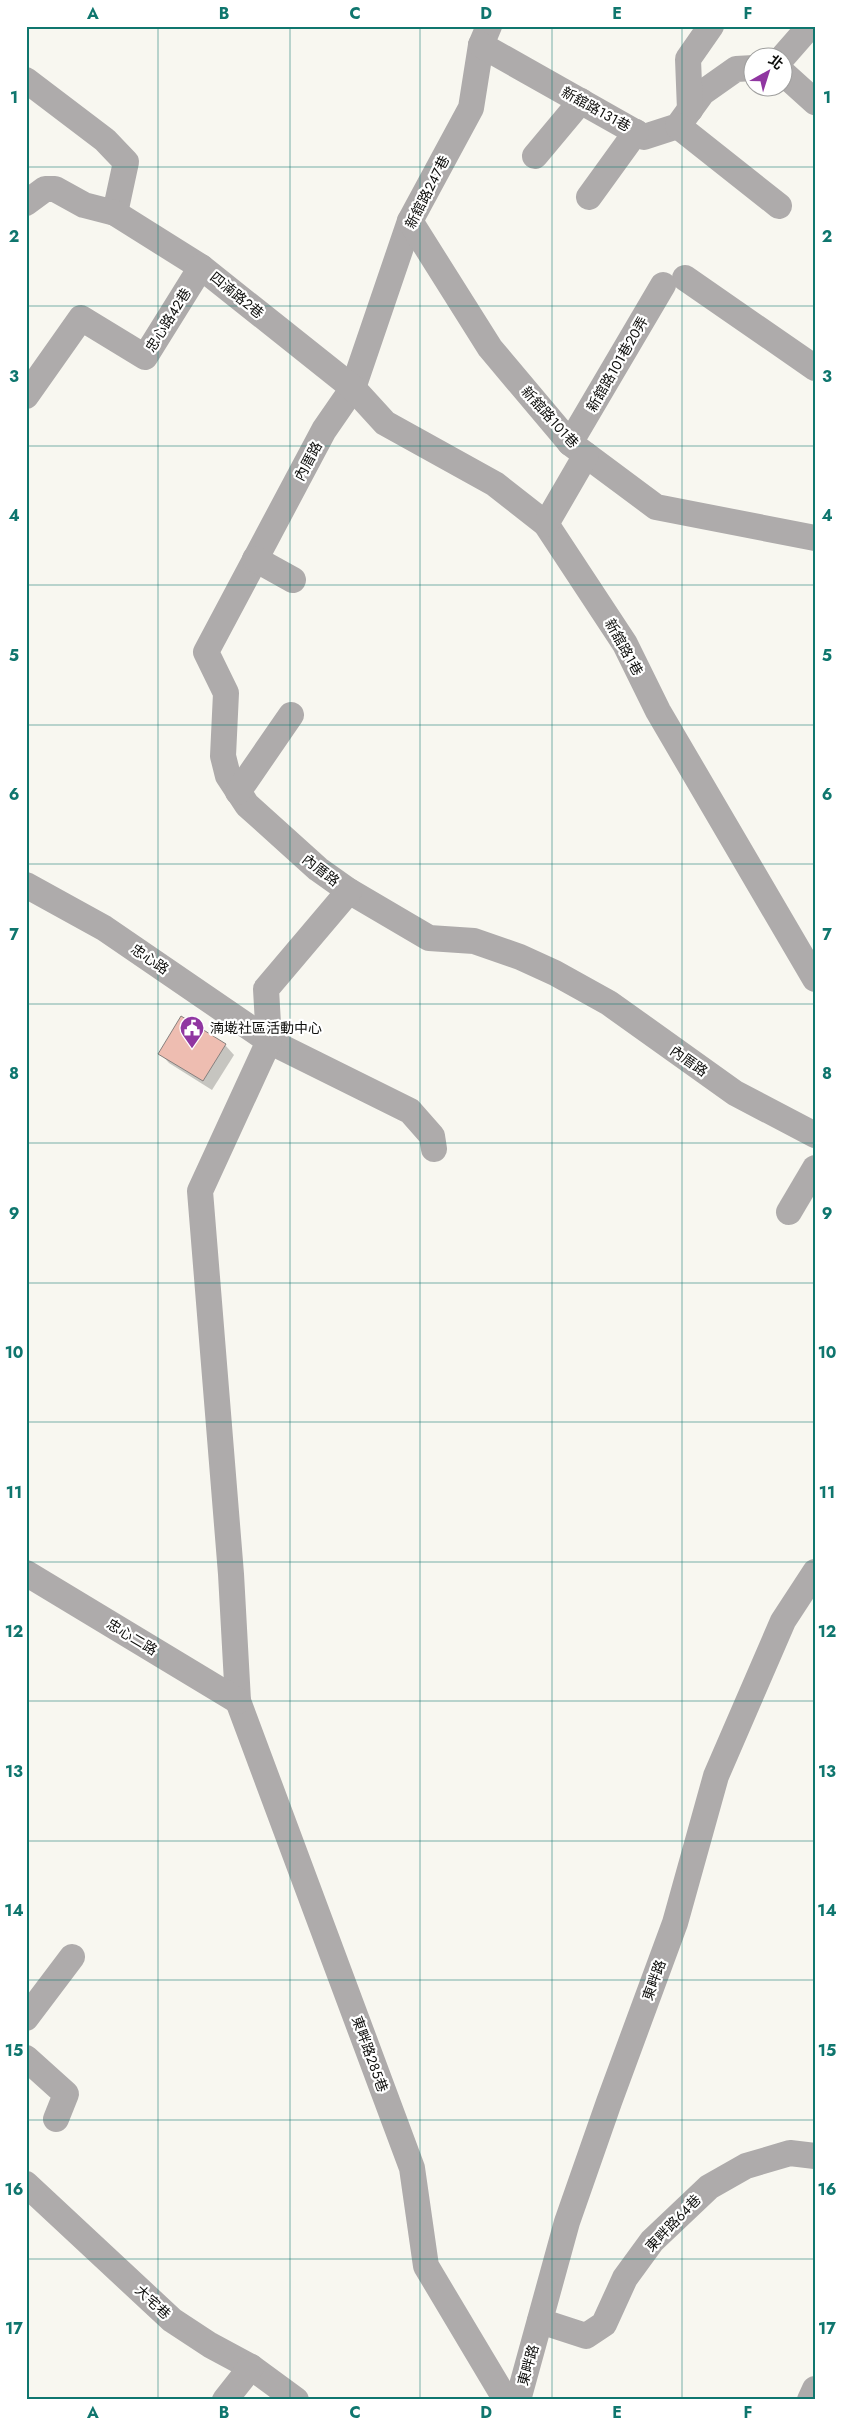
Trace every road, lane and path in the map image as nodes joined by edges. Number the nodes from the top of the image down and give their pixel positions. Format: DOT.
graph roads {
  1 [pos="711,26"];
  2 [pos="810,26"];
  3 [pos="485,36"];
  4 [pos="791,48"];
  5 [pos="744,69"];
  6 [pos="26,80"];
  7 [pos="794,83"];
  8 [pos="581,101"];
  9 [pos="815,102"];
  10 [pos="684,118"];
  11 [pos="636,132"];
  12 [pos="535,156"];
  13 [pos="589,197"];
  14 [pos="26,203"];
  15 [pos="779,206"];
  16 [pos="115,213"];
  17 [pos="410,221"];
  18 [pos="201,267"];
  19 [pos="815,368"];
  20 [pos="353,388"];
  21 [pos="26,396"];
  22 [pos="578,449"];
  23 [pos="546,524"];
  24 [pos="815,538"];
  25 [pos="255,559"];
  26 [pos="292,580"];
  27 [pos="291,715"];
  28 [pos="238,792"];
  29 [pos="26,885"];
  30 [pos="349,891"];
  31 [pos="815,979"];
  32 [pos="268,1041"];
  33 [pos="815,1134"];
  34 [pos="434,1149"];
  35 [pos="815,1168"];
  36 [pos="789,1212"];
  37 [pos="26,1573"];
  38 [pos="814,1576"];
  39 [pos="238,1701"];
  40 [pos="72,1957"];
  41 [pos="26,2018"];
  42 [pos="26,2058"];
  43 [pos="56,2119"];
  44 [pos="815,2156"];
  45 [pos="26,2184"];
  46 [pos="540,2321"];
  47 [pos="251,2367"];
  48 [pos="815,2389"];
  49 [pos="226,2400"];
  50 [pos="296,2400"];
  51 [pos="506,2400"];
  52 [pos="518,2400"];
  53 [pos="810,2400"];
  1 -- 10 [label="street"];
  2 -- 4 [label="street"];
  3 -- 8 [label="street, 新舘路131巷"];
  3 -- 17 [label="street, 新舘路247巷"];
  5 -- 10 [label="street"];
  6 -- 16 [label="street"];
  7 -- 9 [label="street"];
  8 -- 11 [label="street, 新舘路131巷"];
  8 -- 12 [label="street"];
  10 -- 11 [label="street, 新舘路131巷"];
  10 -- 15 [label="street"];
  11 -- 13 [label="street"];
  14 -- 16 [label="street, 四湳路2巷"];
  16 -- 18 [label="street, 四湳路2巷"];
  17 -- 20 [label="street, 新舘路247巷"];
  17 -- 22 [label="street, 新舘路101巷"];
  18 -- 20 [label="street, 四湳路2巷"];
  18 -- 21 [label="street, 忠心路42巷"];
  19 -- 22 [label="street, 新舘路101巷20弄"];
  20 -- 23 [label="street, 新舘路1巷"];
  20 -- 25 [label="street, 內厝路"];
  22 -- 23 [label="street, 新舘路101巷20弄"];
  22 -- 24 [label="street, 新舘路101巷"];
  23 -- 31 [label="street, 新舘路1巷"];
  25 -- 26 [label="street"];
  25 -- 28 [label="street, 內厝路"];
  27 -- 28 [label="street"];
  28 -- 30 [label="street, 內厝路"];
  29 -- 32 [label="street, 忠心路"];
  30 -- 32 [label="street"];
  30 -- 33 [label="street, 內厝路"];
  32 -- 34 [label="street, 忠心路"];
  32 -- 39 [label="street, 東畔路285巷"];
  35 -- 36 [label="street"];
  37 -- 39 [label="street, 忠心二路"];
  38 -- 46 [label="street, 東畔路"];
  39 -- 51 [label="street, 東畔路285巷"];
  40 -- 41 [label="street"];
  42 -- 43 [label="street"];
  44 -- 46 [label="street, 東畔路64巷"];
  45 -- 47 [label="street, 大宅巷"];
  46 -- 52 [label="street, 東畔路"];
  47 -- 49 [label="street"];
  47 -- 50 [label="street, 大宅巷"];
  48 -- 53 [label="street"];
}
